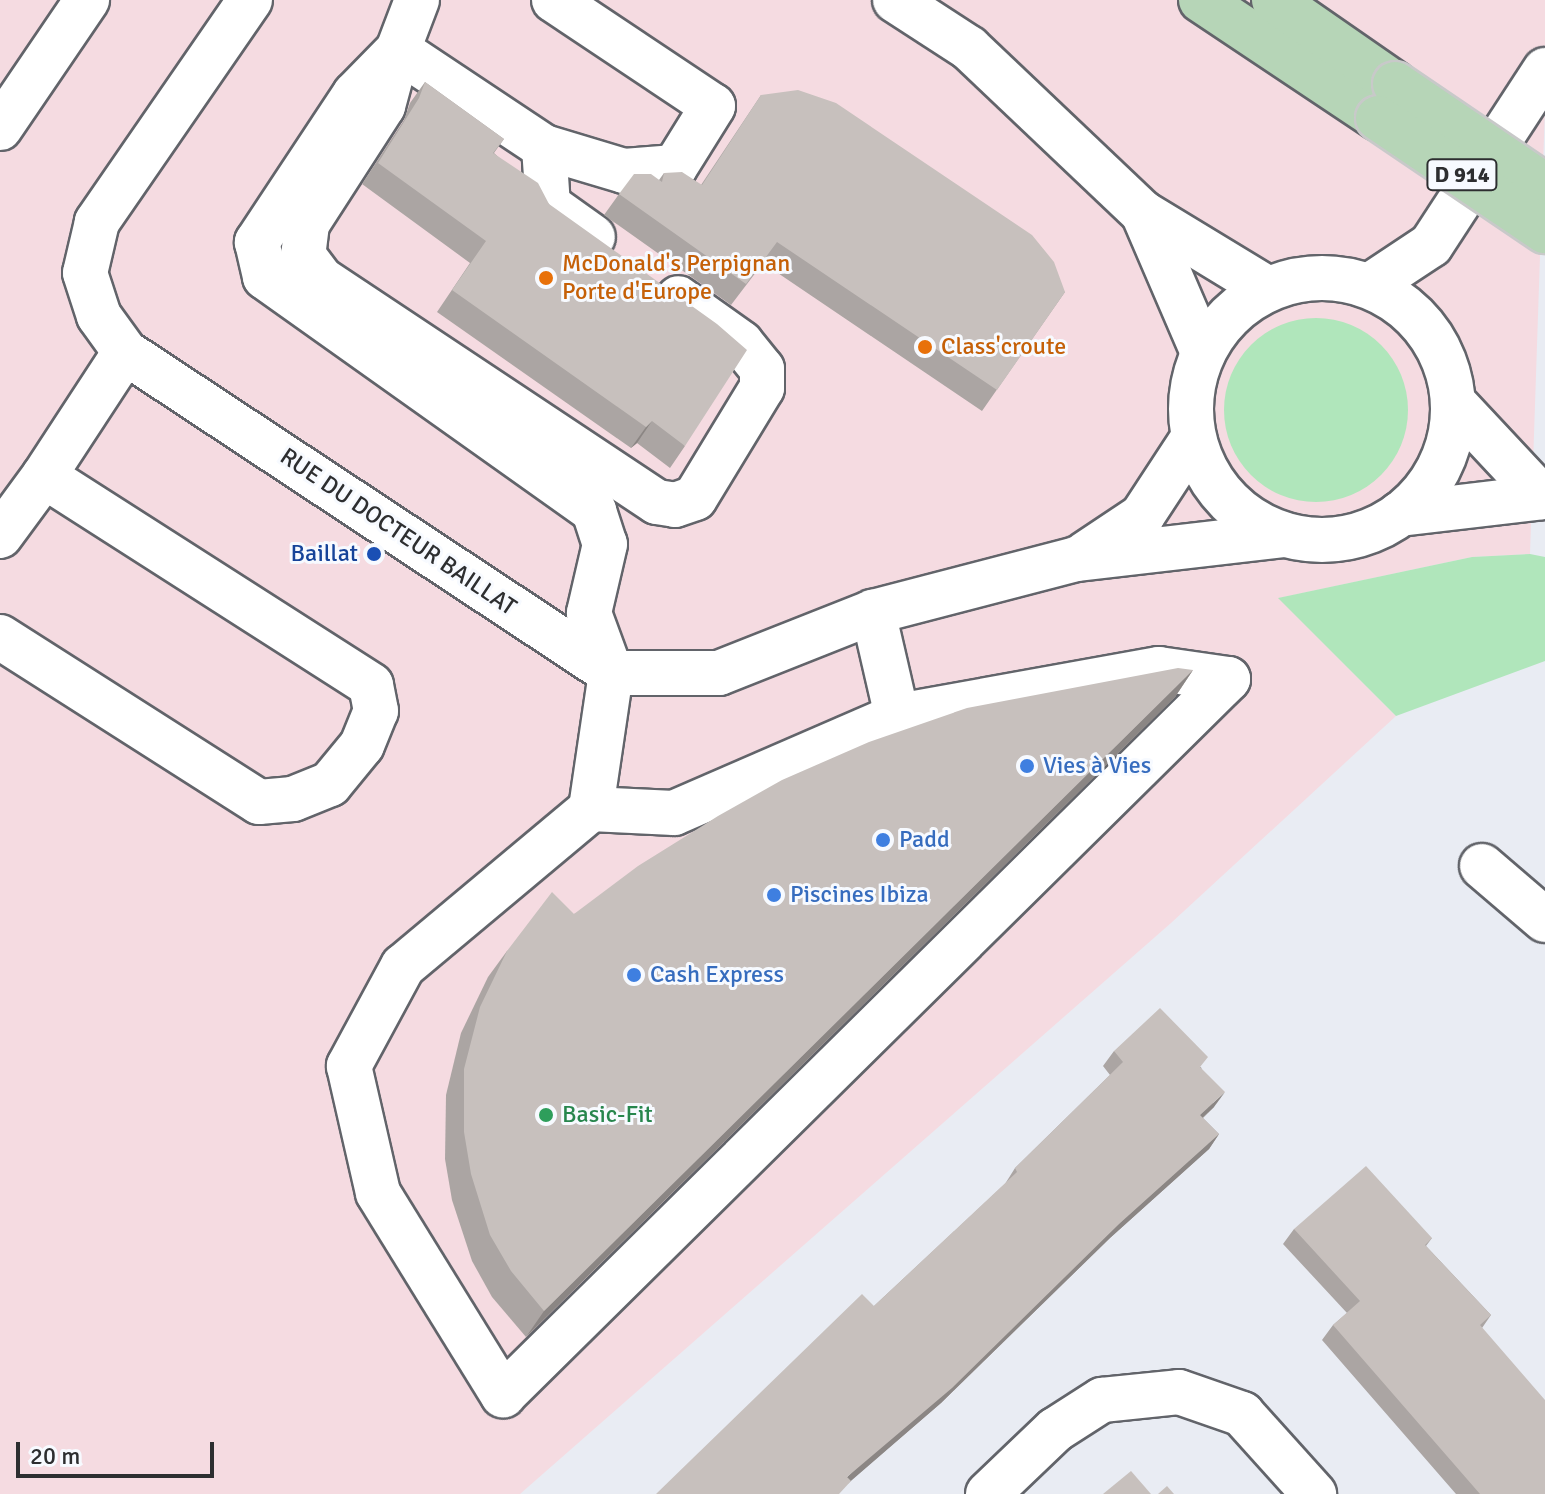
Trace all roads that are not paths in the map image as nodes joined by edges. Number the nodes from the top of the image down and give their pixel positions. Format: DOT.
graph roads {
  1 [pos="87,0"];
  2 [pos="417,0"];
  3 [pos="554,0"];
  4 [pos="895,0"];
  5 [pos="1201,0"];
  6 [pos="1274,0"];
  7 [pos="244,2"];
  8 [pos="398,50"];
  9 [pos="1545,70"];
  10 [pos="1387,101"];
  11 [pos="0,128"];
  12 [pos="544,147"];
  13 [pos="1545,186"];
  14 [pos="1143,213"];
  15 [pos="1545,231"];
  16 [pos="1431,245"];
  17 [pos="1369,286"];
  18 [pos="1268,289"];
  19 [pos="1429,332"];
  20 [pos="125,352"];
  21 [pos="1203,352"];
  22 [pos="1454,403"];
  23 [pos="1193,438"];
  24 [pos="44,476"];
  25 [pos="1544,497"];
  26 [pos="1400,514"];
  27 [pos="1285,535"];
  28 [pos="0,536"];
  29 [pos="1076,559"];
  30 [pos="873,612"];
  31 [pos="0,637"];
  32 [pos="611,673"];
  33 [pos="897,716"];
  34 [pos="591,809"];
  35 [pos="1482,866"];
  36 [pos="1545,920"];
  37 [pos="988,1494"];
  38 [pos="1314,1494"];
  1 -- 11 [label="street"];
  2 -- 8 [label="street"];
  3 -- 12 [label="street"];
  4 -- 14 [label="street"];
  5 -- 10 [label="main road, D 914"];
  6 -- 10 [label="main road, D 914"];
  7 -- 20 [label="street, RUE DU DOCTEUR BAILLAT"];
  8 -- 12 [label="street"];
  8 -- 12 [label="street"];
  8 -- 32 [label="street"];
  9 -- 16 [label="street"];
  10 -- 13 [label="main road, D 914, bridge"];
  10 -- 15 [label="main road, D 914, bridge"];
  14 -- 18 [label="street"];
  14 -- 21 [label="street"];
  16 -- 17 [label="street"];
  16 -- 19 [label="street"];
  17 -- 18 [label="street"];
  17 -- 19 [label="street"];
  18 -- 21 [label="street"];
  19 -- 22 [label="street"];
  20 -- 24 [label="street"];
  20 -- 32 [label="street, RUE DU DOCTEUR BAILLAT"];
  21 -- 23 [label="street"];
  22 -- 25 [label="street"];
  22 -- 26 [label="street"];
  23 -- 27 [label="street"];
  23 -- 29 [label="street"];
  24 -- 28 [label="street"];
  24 -- 31 [label="street"];
  25 -- 26 [label="street"];
  26 -- 27 [label="street"];
  27 -- 29 [label="street"];
  29 -- 30 [label="street"];
  30 -- 32 [label="street"];
  30 -- 33 [label="street"];
  32 -- 34 [label="street"];
  33 -- 34 [label="street"];
  33 -- 34 [label="street"];
  35 -- 36 [label="street"];
  37 -- 38 [label="street"];
}
